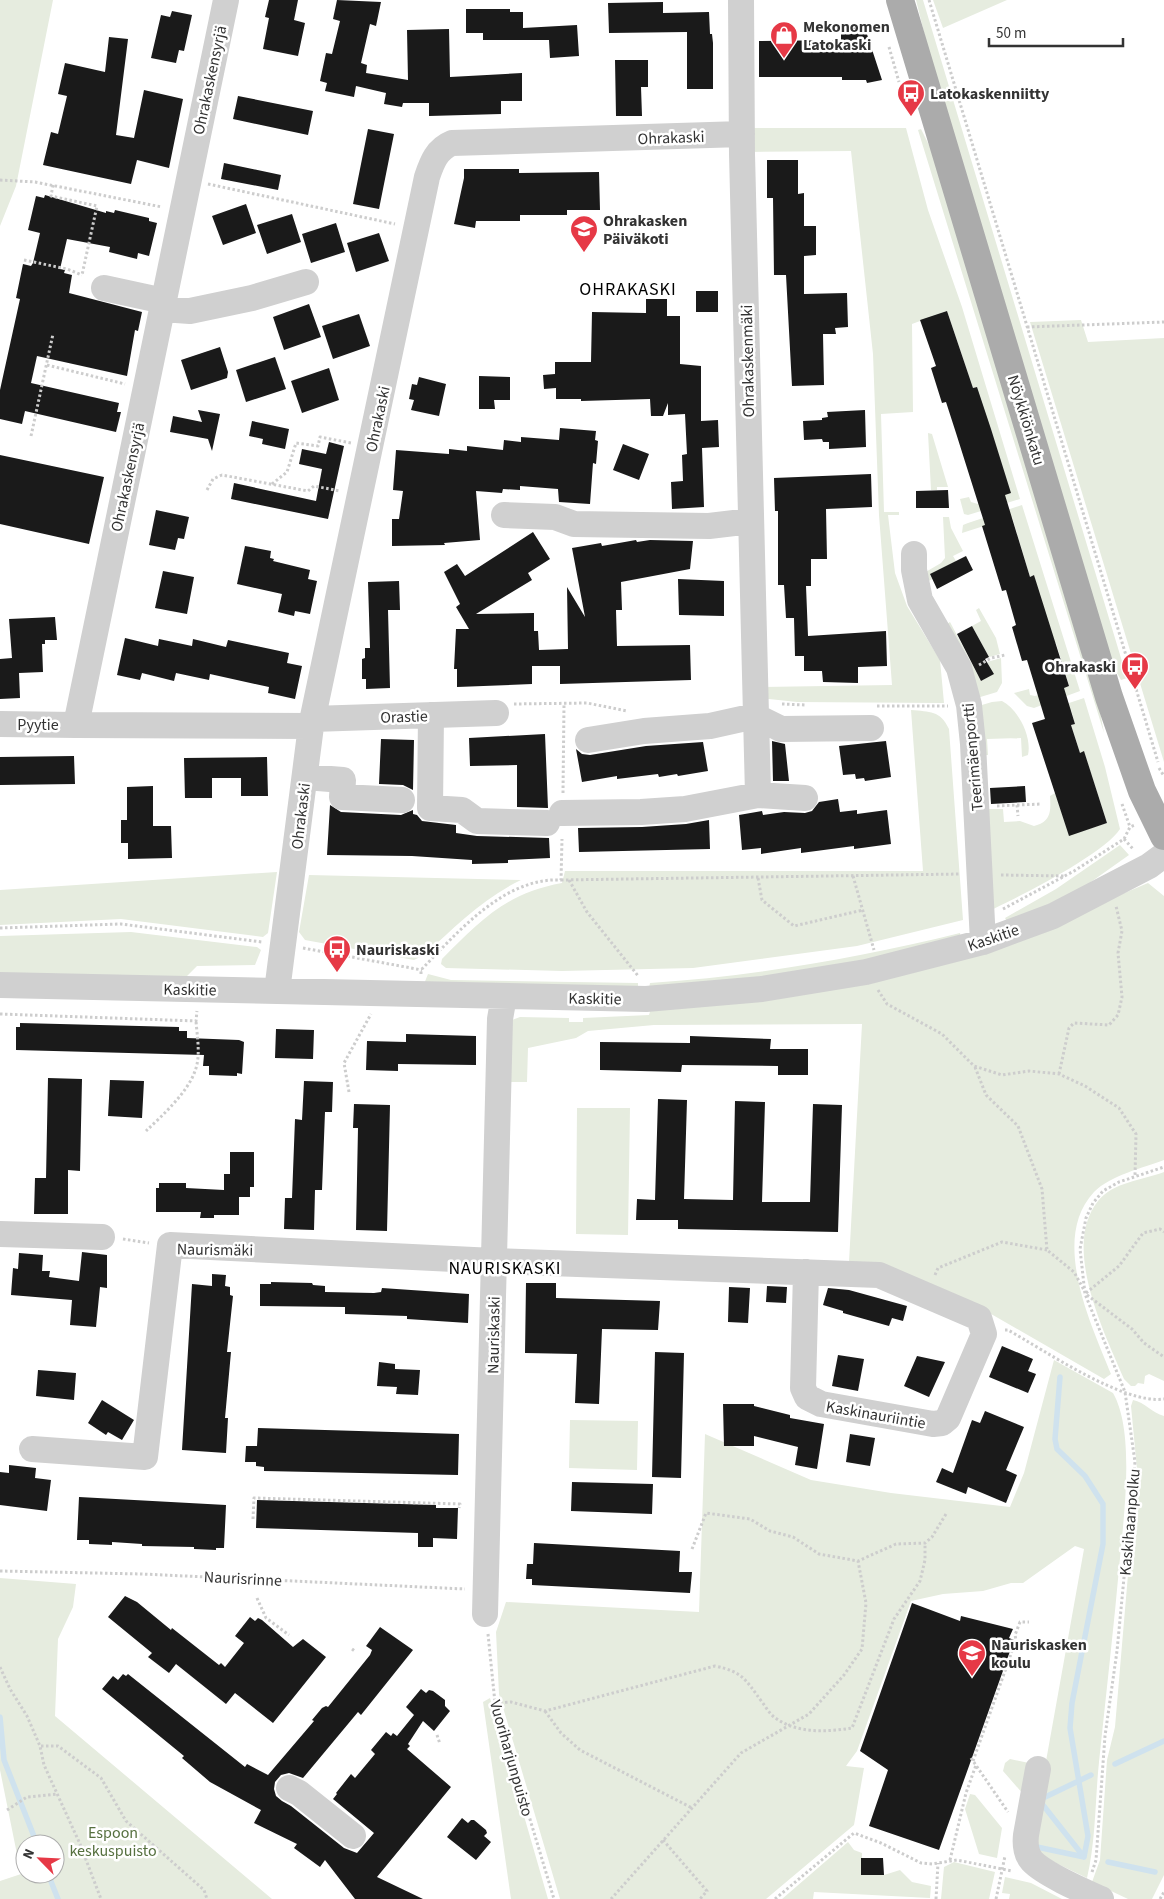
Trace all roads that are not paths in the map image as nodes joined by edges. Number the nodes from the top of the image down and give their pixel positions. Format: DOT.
graph roads {
  1 [pos="226,0"];
  2 [pos="741,0"];
  3 [pos="900,0"];
  4 [pos="742,134"];
  5 [pos="306,282"];
  6 [pos="104,288"];
  7 [pos="163,305"];
  8 [pos="504,515"];
  9 [pos="751,521"];
  10 [pos="914,554"];
  11 [pos="496,712"];
  12 [pos="430,715"];
  13 [pos="756,719"];
  14 [pos="311,722"];
  15 [pos="0,724"];
  16 [pos="76,725"];
  17 [pos="871,728"];
  18 [pos="588,740"];
  19 [pos="305,777"];
  20 [pos="758,794"];
  21 [pos="805,798"];
  22 [pos="402,800"];
  23 [pos="1164,836"];
  24 [pos="1164,855"];
  25 [pos="983,931"];
  26 [pos="0,985"];
  27 [pos="277,991"];
  28 [pos="504,996"];
  29 [pos="0,1234"];
  30 [pos="102,1236"];
  31 [pos="494,1261"];
  32 [pos="806,1272"];
  33 [pos="32,1449"];
  34 [pos="486,1602"];
  35 [pos="1038,1769"];
  36 [pos="289,1788"];
  37 [pos="353,1836"];
  38 [pos="1093,1896"];
  1 -- 7 [label="street, Ohrakaskensyrjä"];
  2 -- 4 [label="street, Ohrakaskenmäki"];
  3 -- 23 [label="main road, Nöykkiönkatu"];
  4 -- 9 [label="street, Ohrakaskenmäki"];
  4 -- 14 [label="street, Ohrakaski"];
  5 -- 7 [label="street"];
  6 -- 7 [label="street"];
  7 -- 16 [label="street, Ohrakaskensyrjä"];
  8 -- 9 [label="street"];
  9 -- 13 [label="street, Ohrakaskenmäki"];
  10 -- 25 [label="street, Teerimäenportti"];
  11 -- 12 [label="street, Orastie"];
  12 -- 14 [label="street, Orastie"];
  12 -- 20 [label="street"];
  13 -- 17 [label="street"];
  13 -- 18 [label="street"];
  13 -- 20 [label="street, Ohrakaskenmäki"];
  14 -- 16 [label="street"];
  14 -- 19 [label="street, Ohrakaski"];
  15 -- 16 [label="street, Pyytie"];
  19 -- 22 [label="street"];
  19 -- 27 [label="street, Ohrakaski"];
  20 -- 21 [label="street"];
  24 -- 25 [label="street, Kaskitie"];
  25 -- 28 [label="street, Kaskitie"];
  26 -- 27 [label="street, Kaskitie"];
  27 -- 28 [label="street, Kaskitie"];
  28 -- 31 [label="street, Nauriskaski"];
  29 -- 30 [label="street"];
  31 -- 32 [label="street"];
  31 -- 33 [label="street, Naurismäki"];
  31 -- 34 [label="street, Nauriskaski"];
  32 -- 32 [label="street, Kaskinauriintie"];
  35 -- 38 [label="street"];
  36 -- 37 [label="street"];
}
